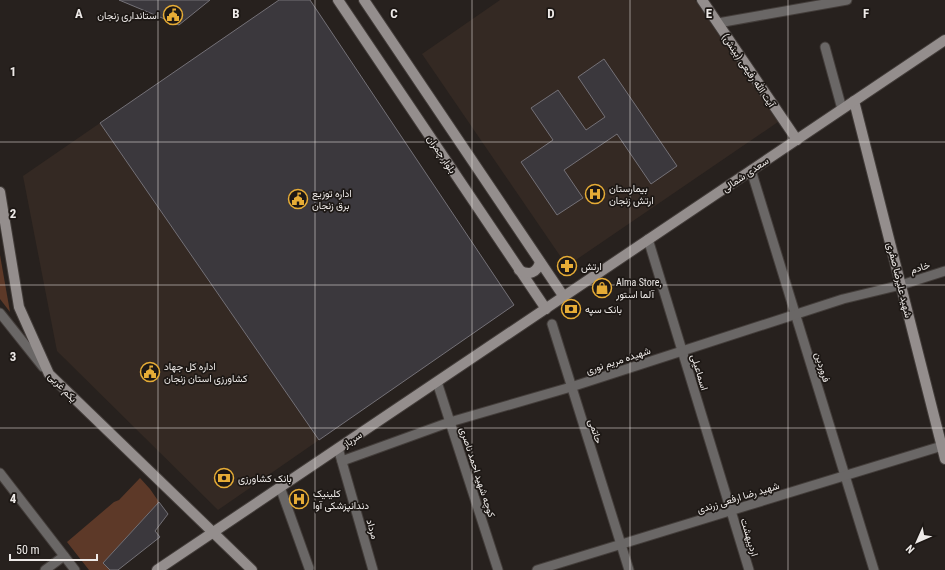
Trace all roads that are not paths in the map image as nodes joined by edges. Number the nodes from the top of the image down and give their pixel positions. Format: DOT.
graph roads {
  1 [pos="338,0"];
  2 [pos="364,0"];
  3 [pos="702,0"];
  4 [pos="847,0"];
  5 [pos="718,24"];
  6 [pos="945,40"];
  7 [pos="824,47"];
  8 [pos="854,101"];
  9 [pos="842,110"];
  10 [pos="797,140"];
  11 [pos="751,170"];
  12 [pos="0,192"];
  13 [pos="1,204"];
  14 [pos="648,240"];
  15 [pos="540,262"];
  16 [pos="519,270"];
  17 [pos="945,271"];
  18 [pos="901,284"];
  19 [pos="564,296"];
  20 [pos="546,309"];
  21 [pos="0,313"];
  22 [pos="795,314"];
  23 [pos="552,324"];
  24 [pos="682,351"];
  25 [pos="49,374"];
  26 [pos="437,382"];
  27 [pos="571,386"];
  28 [pos="450,422"];
  29 [pos="943,445"];
  30 [pos="338,448"];
  31 [pos="945,459"];
  32 [pos="342,461"];
  33 [pos="0,473"];
  34 [pos="845,476"];
  35 [pos="280,487"];
  36 [pos="731,511"];
  37 [pos="212,533"];
  38 [pos="621,544"];
  39 [pos="64,556"];
  40 [pos="309,568"];
  41 [pos="45,570"];
  42 [pos="75,570"];
  43 [pos="158,570"];
  44 [pos="252,570"];
  45 [pos="373,570"];
  46 [pos="498,570"];
  47 [pos="537,570"];
  48 [pos="629,570"];
  49 [pos="749,570"];
  50 [pos="874,570"];
  1 -- 16 [label="main road, بلوار چمران"];
  2 -- 15 [label="main road"];
  3 -- 5 [label="main road, آیت الله رفیعی (بینش)"];
  4 -- 5 [label="street"];
  5 -- 10 [label="main road, آیت الله رفیعی (بینش)"];
  6 -- 8 [label="main road, سعدی شمالی"];
  7 -- 9 [label="street"];
  8 -- 9 [label="main road, سعدی شمالی"];
  8 -- 18 [label="main road, شهید علیرضا صفری"];
  9 -- 10 [label="main road, سعدی شمالی"];
  10 -- 11 [label="main road, سعدی شمالی"];
  11 -- 14 [label="main road, سعدی شمالی"];
  11 -- 22 [label="street, فروردین"];
  12 -- 13 [label="main road, یکم غربی"];
  13 -- 25 [label="main road, یکم غربی"];
  14 -- 19 [label="main road, سعدی شمالی"];
  14 -- 24 [label="street, اسماعیلی"];
  15 -- 16 [label="main road"];
  15 -- 19 [label="main road"];
  16 -- 20 [label="main road, بلوار چمران"];
  17 -- 18 [label="street, خادم"];
  18 -- 22 [label="street, شهیده مریم نوری"];
  18 -- 29 [label="main road, شهید علیرضا صفری"];
  19 -- 20 [label="main road, سعدی شمالی"];
  20 -- 26 [label="main road, سرباز"];
  21 -- 25 [label="street"];
  22 -- 24 [label="street, شهیده مریم نوری"];
  22 -- 34 [label="street, فروردین"];
  23 -- 27 [label="street, حاتمی"];
  24 -- 27 [label="street, شهیده مریم نوری"];
  24 -- 36 [label="street, اسماعیلی"];
  25 -- 37 [label="main road, یکم غربی"];
  26 -- 28 [label="street, کوچه شهید احمد ناصری"];
  26 -- 30 [label="main road, سرباز"];
  27 -- 28 [label="street, شهیده مریم نوری"];
  27 -- 38 [label="street, حاتمی"];
  28 -- 32 [label="street, شهیده مریم نوری"];
  28 -- 46 [label="street, کوچه شهید احمد ناصری"];
  29 -- 31 [label="main road, شهید علیرضا صفری"];
  29 -- 34 [label="street, شهید رضا ارفعی زرندی"];
  30 -- 32 [label="street, مرداد"];
  30 -- 35 [label="main road, سرباز"];
  32 -- 45 [label="street, مرداد"];
  33 -- 39 [label="street"];
  34 -- 36 [label="street, شهید رضا ارفعی زرندی"];
  34 -- 50 [label="street, فروردین"];
  35 -- 37 [label="main road, سرباز"];
  35 -- 40 [label="street"];
  36 -- 38 [label="street, شهید رضا ارفعی زرندی"];
  36 -- 49 [label="street, اردیبهشت"];
  37 -- 43 [label="main road, سرباز"];
  37 -- 44 [label="main road, یکم غربی"];
  38 -- 47 [label="street, شهید رضا ارفعی زرندی"];
  38 -- 48 [label="street, حاتمی"];
  39 -- 41 [label="street"];
  39 -- 42 [label="street"];
}
